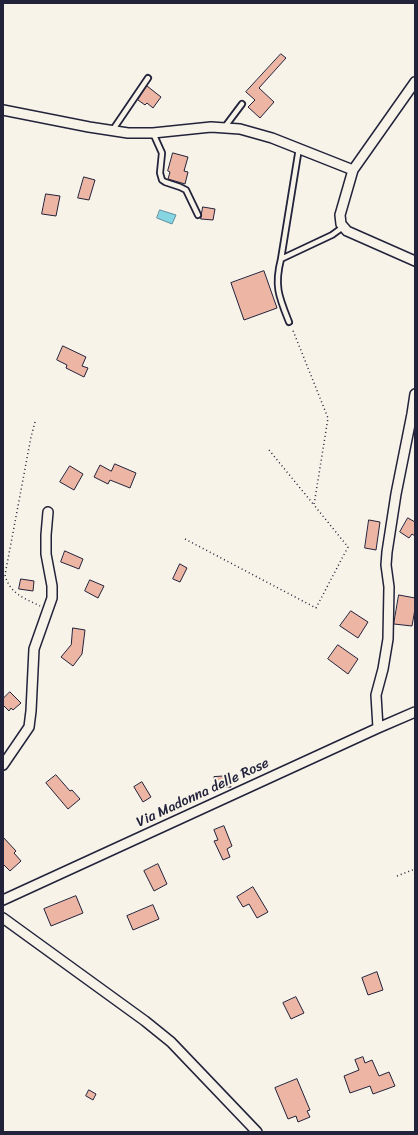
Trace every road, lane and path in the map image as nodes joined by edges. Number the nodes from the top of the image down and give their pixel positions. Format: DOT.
graph roads {
  1 [pos="148,78"];
  2 [pos="415,82"];
  3 [pos="242,104"];
  4 [pos="3,110"];
  5 [pos="224,128"];
  6 [pos="112,131"];
  7 [pos="153,133"];
  8 [pos="299,148"];
  9 [pos="353,170"];
  10 [pos="198,215"];
  11 [pos="343,227"];
  12 [pos="280,259"];
  13 [pos="415,261"];
  14 [pos="290,322"];
  15 [pos="415,394"];
  16 [pos="35,422"];
  17 [pos="269,450"];
  18 [pos="314,505"];
  19 [pos="48,512"];
  20 [pos="185,539"];
  21 [pos="49,611"];
  22 [pos="415,712"];
  23 [pos="378,728"];
  24 [pos="3,765"];
  25 [pos="415,869"];
  26 [pos="398,876"];
  27 [pos="3,900"];
  28 [pos="3,918"];
  29 [pos="257,1132"];
  1 -- 6 [label="lane"];
  2 -- 9 [label="street"];
  3 -- 5 [label="lane"];
  4 -- 6 [label="street"];
  5 -- 7 [label="street"];
  5 -- 8 [label="street"];
  6 -- 7 [label="street"];
  7 -- 10 [label="lane"];
  8 -- 9 [label="street"];
  8 -- 12 [label="lane"];
  9 -- 11 [label="street"];
  11 -- 12 [label="lane"];
  11 -- 13 [label="street"];
  12 -- 14 [label="lane"];
  14 -- 18 [label="path"];
  15 -- 23 [label="street"];
  16 -- 21 [label="path"];
  17 -- 18 [label="path"];
  18 -- 20 [label="path"];
  19 -- 21 [label="street"];
  21 -- 24 [label="street"];
  22 -- 23 [label="street, Via Madonna delle Rose"];
  23 -- 27 [label="street, Via Madonna delle Rose"];
  25 -- 26 [label="path"];
  28 -- 29 [label="street"];
}
